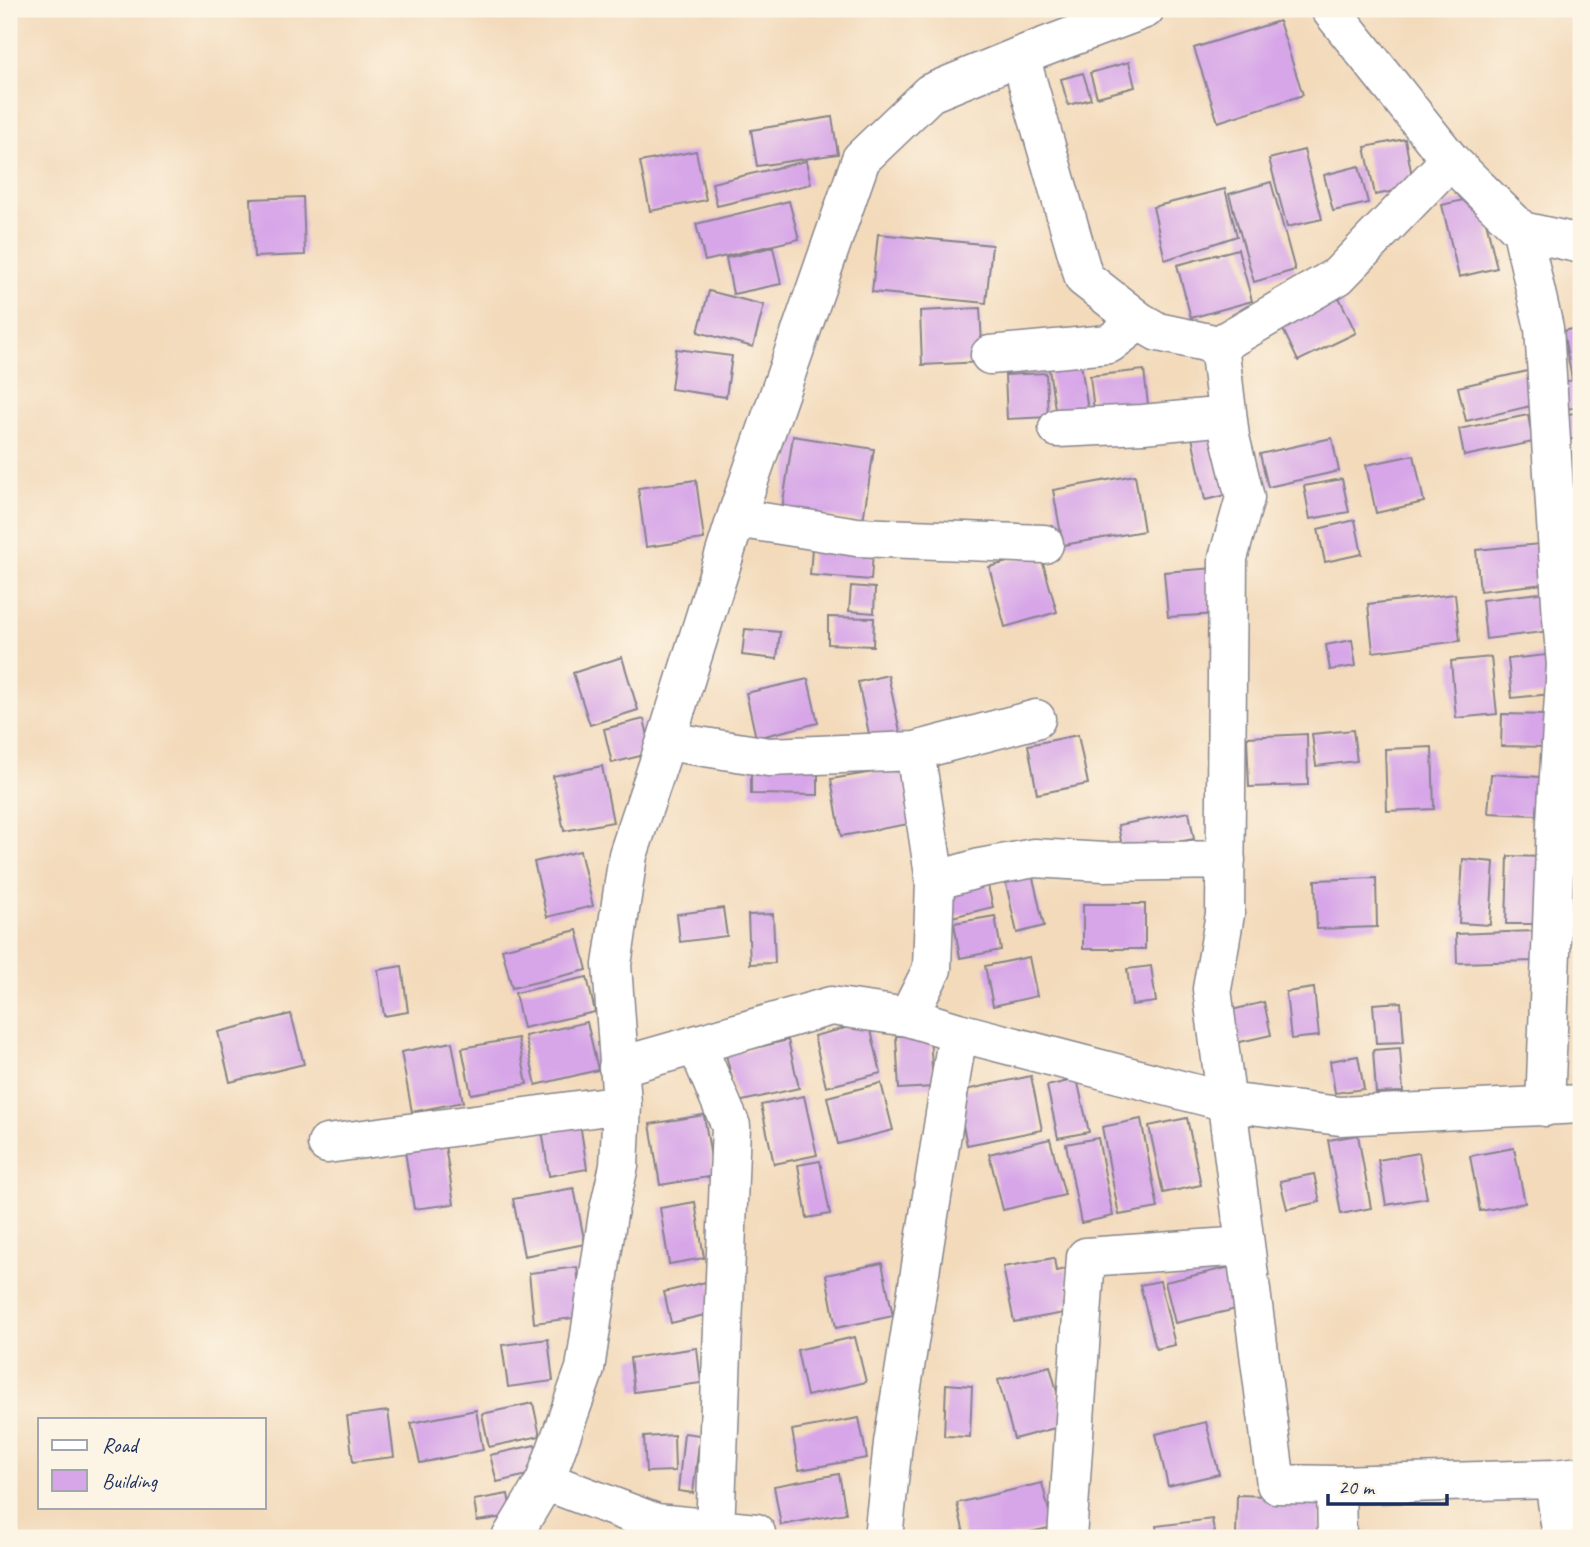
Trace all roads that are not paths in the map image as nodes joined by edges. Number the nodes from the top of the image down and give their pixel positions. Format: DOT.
graph roads {
  1 [pos="1145,9"];
  2 [pos="1330,9"];
  3 [pos="1020,56"];
  4 [pos="1450,160"];
  5 [pos="1522,231"];
  6 [pos="1581,244"];
  7 [pos="1139,321"];
  8 [pos="1219,345"];
  9 [pos="990,355"];
  10 [pos="1227,416"];
  11 [pos="1058,428"];
  12 [pos="737,517"];
  13 [pos="1044,544"];
  14 [pos="1572,617"];
  15 [pos="1037,719"];
  16 [pos="666,741"];
  17 [pos="915,751"];
  18 [pos="1226,860"];
  19 [pos="935,881"];
  20 [pos="908,1017"];
  21 [pos="958,1032"];
  22 [pos="696,1046"];
  23 [pos="620,1086"];
  24 [pos="1227,1102"];
  25 [pos="1563,1105"];
  26 [pos="327,1144"];
  27 [pos="1245,1246"];
  28 [pos="1568,1477"];
  29 [pos="545,1481"];
  30 [pos="1336,1485"];
  31 [pos="715,1530"];
  32 [pos="657,1531"];
  33 [pos="756,1534"];
  34 [pos="511,1538"];
  35 [pos="883,1538"];
  36 [pos="1066,1538"];
  37 [pos="1337,1538"];
  38 [pos="1562,1538"];
  1 -- 3 [label="street"];
  2 -- 4 [label="street"];
  3 -- 7 [label="street"];
  3 -- 12 [label="street"];
  4 -- 5 [label="street"];
  4 -- 8 [label="street"];
  5 -- 6 [label="street"];
  5 -- 14 [label="street"];
  7 -- 8 [label="street"];
  7 -- 9 [label="street"];
  8 -- 10 [label="street"];
  10 -- 11 [label="street"];
  10 -- 18 [label="street"];
  12 -- 13 [label="street"];
  12 -- 16 [label="street"];
  14 -- 25 [label="street"];
  15 -- 17 [label="street"];
  16 -- 17 [label="street"];
  16 -- 23 [label="street"];
  17 -- 19 [label="street"];
  18 -- 19 [label="street"];
  18 -- 24 [label="street"];
  19 -- 20 [label="street"];
  20 -- 21 [label="street"];
  20 -- 22 [label="street"];
  21 -- 24 [label="street"];
  21 -- 35 [label="street"];
  22 -- 23 [label="street"];
  22 -- 31 [label="street"];
  23 -- 26 [label="street"];
  23 -- 29 [label="street"];
  24 -- 25 [label="street"];
  24 -- 27 [label="street"];
  27 -- 30 [label="street"];
  27 -- 36 [label="street"];
  28 -- 30 [label="street"];
  28 -- 38 [label="street"];
  29 -- 32 [label="street"];
  29 -- 34 [label="street"];
  30 -- 37 [label="street"];
  31 -- 32 [label="street"];
  31 -- 33 [label="street"];
}
